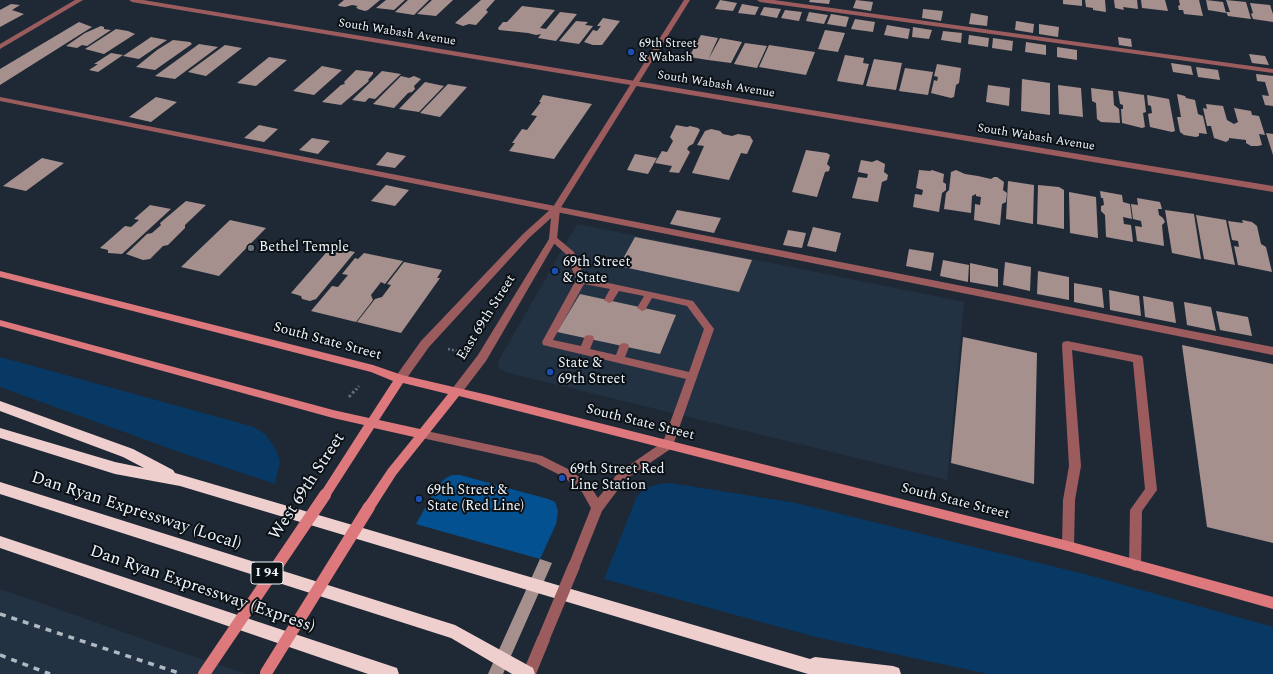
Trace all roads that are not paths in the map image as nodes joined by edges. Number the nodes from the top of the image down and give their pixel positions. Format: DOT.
graph roads {
  1 [pos="80,0"];
  2 [pos="132,0"];
  3 [pos="687,0"];
  4 [pos="760,0"];
  5 [pos="0,47"];
  6 [pos="1273,71"];
  7 [pos="635,83"];
  8 [pos="0,99"];
  9 [pos="1273,188"];
  10 [pos="556,209"];
  11 [pos="553,239"];
  12 [pos="0,274"];
  13 [pos="581,280"];
  14 [pos="616,287"];
  15 [pos="650,294"];
  16 [pos="609,300"];
  17 [pos="642,308"];
  18 [pos="0,323"];
  19 [pos="590,339"];
  20 [pos="624,346"];
  21 [pos="584,351"];
  22 [pos="1273,351"];
  23 [pos="619,359"];
  24 [pos="691,376"];
  25 [pos="400,379"];
  26 [pos="456,392"];
  27 [pos="0,406"];
  28 [pos="371,423"];
  29 [pos="0,433"];
  30 [pos="422,434"];
  31 [pos="668,445"];
  32 [pos="180,480"];
  33 [pos="0,488"];
  34 [pos="597,508"];
  35 [pos="0,542"];
  36 [pos="1068,546"];
  37 [pos="1135,565"];
  38 [pos="1273,603"];
  39 [pos="801,663"];
  40 [pos="204,674"];
  41 [pos="266,674"];
  42 [pos="391,674"];
  43 [pos="528,674"];
  44 [pos="827,674"];
  45 [pos="893,674"];
  1 -- 5 [label="street"];
  2 -- 7 [label="street, South Wabash Avenue"];
  3 -- 7 [label="street, East 69th Street"];
  4 -- 6 [label="street"];
  7 -- 9 [label="street, South Wabash Avenue"];
  7 -- 10 [label="street, East 69th Street"];
  8 -- 10 [label="street"];
  10 -- 11 [label="street, East 69th Street"];
  10 -- 22 [label="street"];
  10 -- 25 [label="street, East 69th Street"];
  11 -- 13 [label="street"];
  11 -- 26 [label="street, East 69th Street"];
  12 -- 25 [label="main road, South State Street"];
  13 -- 14 [label="street"];
  13 -- 21 [label="street"];
  14 -- 15 [label="street"];
  14 -- 16 [label="street"];
  15 -- 17 [label="street"];
  15 -- 24 [label="street"];
  18 -- 28 [label="main road"];
  19 -- 21 [label="street"];
  20 -- 23 [label="street"];
  21 -- 23 [label="street"];
  23 -- 24 [label="street"];
  24 -- 31 [label="street"];
  25 -- 26 [label="main road, South State Street"];
  25 -- 28 [label="main road, West 69th Street"];
  26 -- 30 [label="main road, East 69th Street"];
  26 -- 31 [label="main road, South State Street"];
  27 -- 32 [label="highway"];
  28 -- 30 [label="main road"];
  28 -- 40 [label="main road, West 69th Street, bridge"];
  29 -- 32 [label="highway"];
  30 -- 34 [label="street"];
  30 -- 41 [label="main road, bridge"];
  31 -- 34 [label="street"];
  31 -- 36 [label="main road, South State Street"];
  32 -- 39 [label="highway"];
  33 -- 43 [label="highway, Dan Ryan Expressway (Local) / I 94"];
  34 -- 43 [label="street, bridge"];
  35 -- 42 [label="highway, Dan Ryan Expressway (Express)"];
  36 -- 37 [label="main road, South State Street"];
  36 -- 37 [label="street"];
  37 -- 38 [label="main road, South State Street"];
  39 -- 44 [label="highway"];
  39 -- 45 [label="highway"];
}
